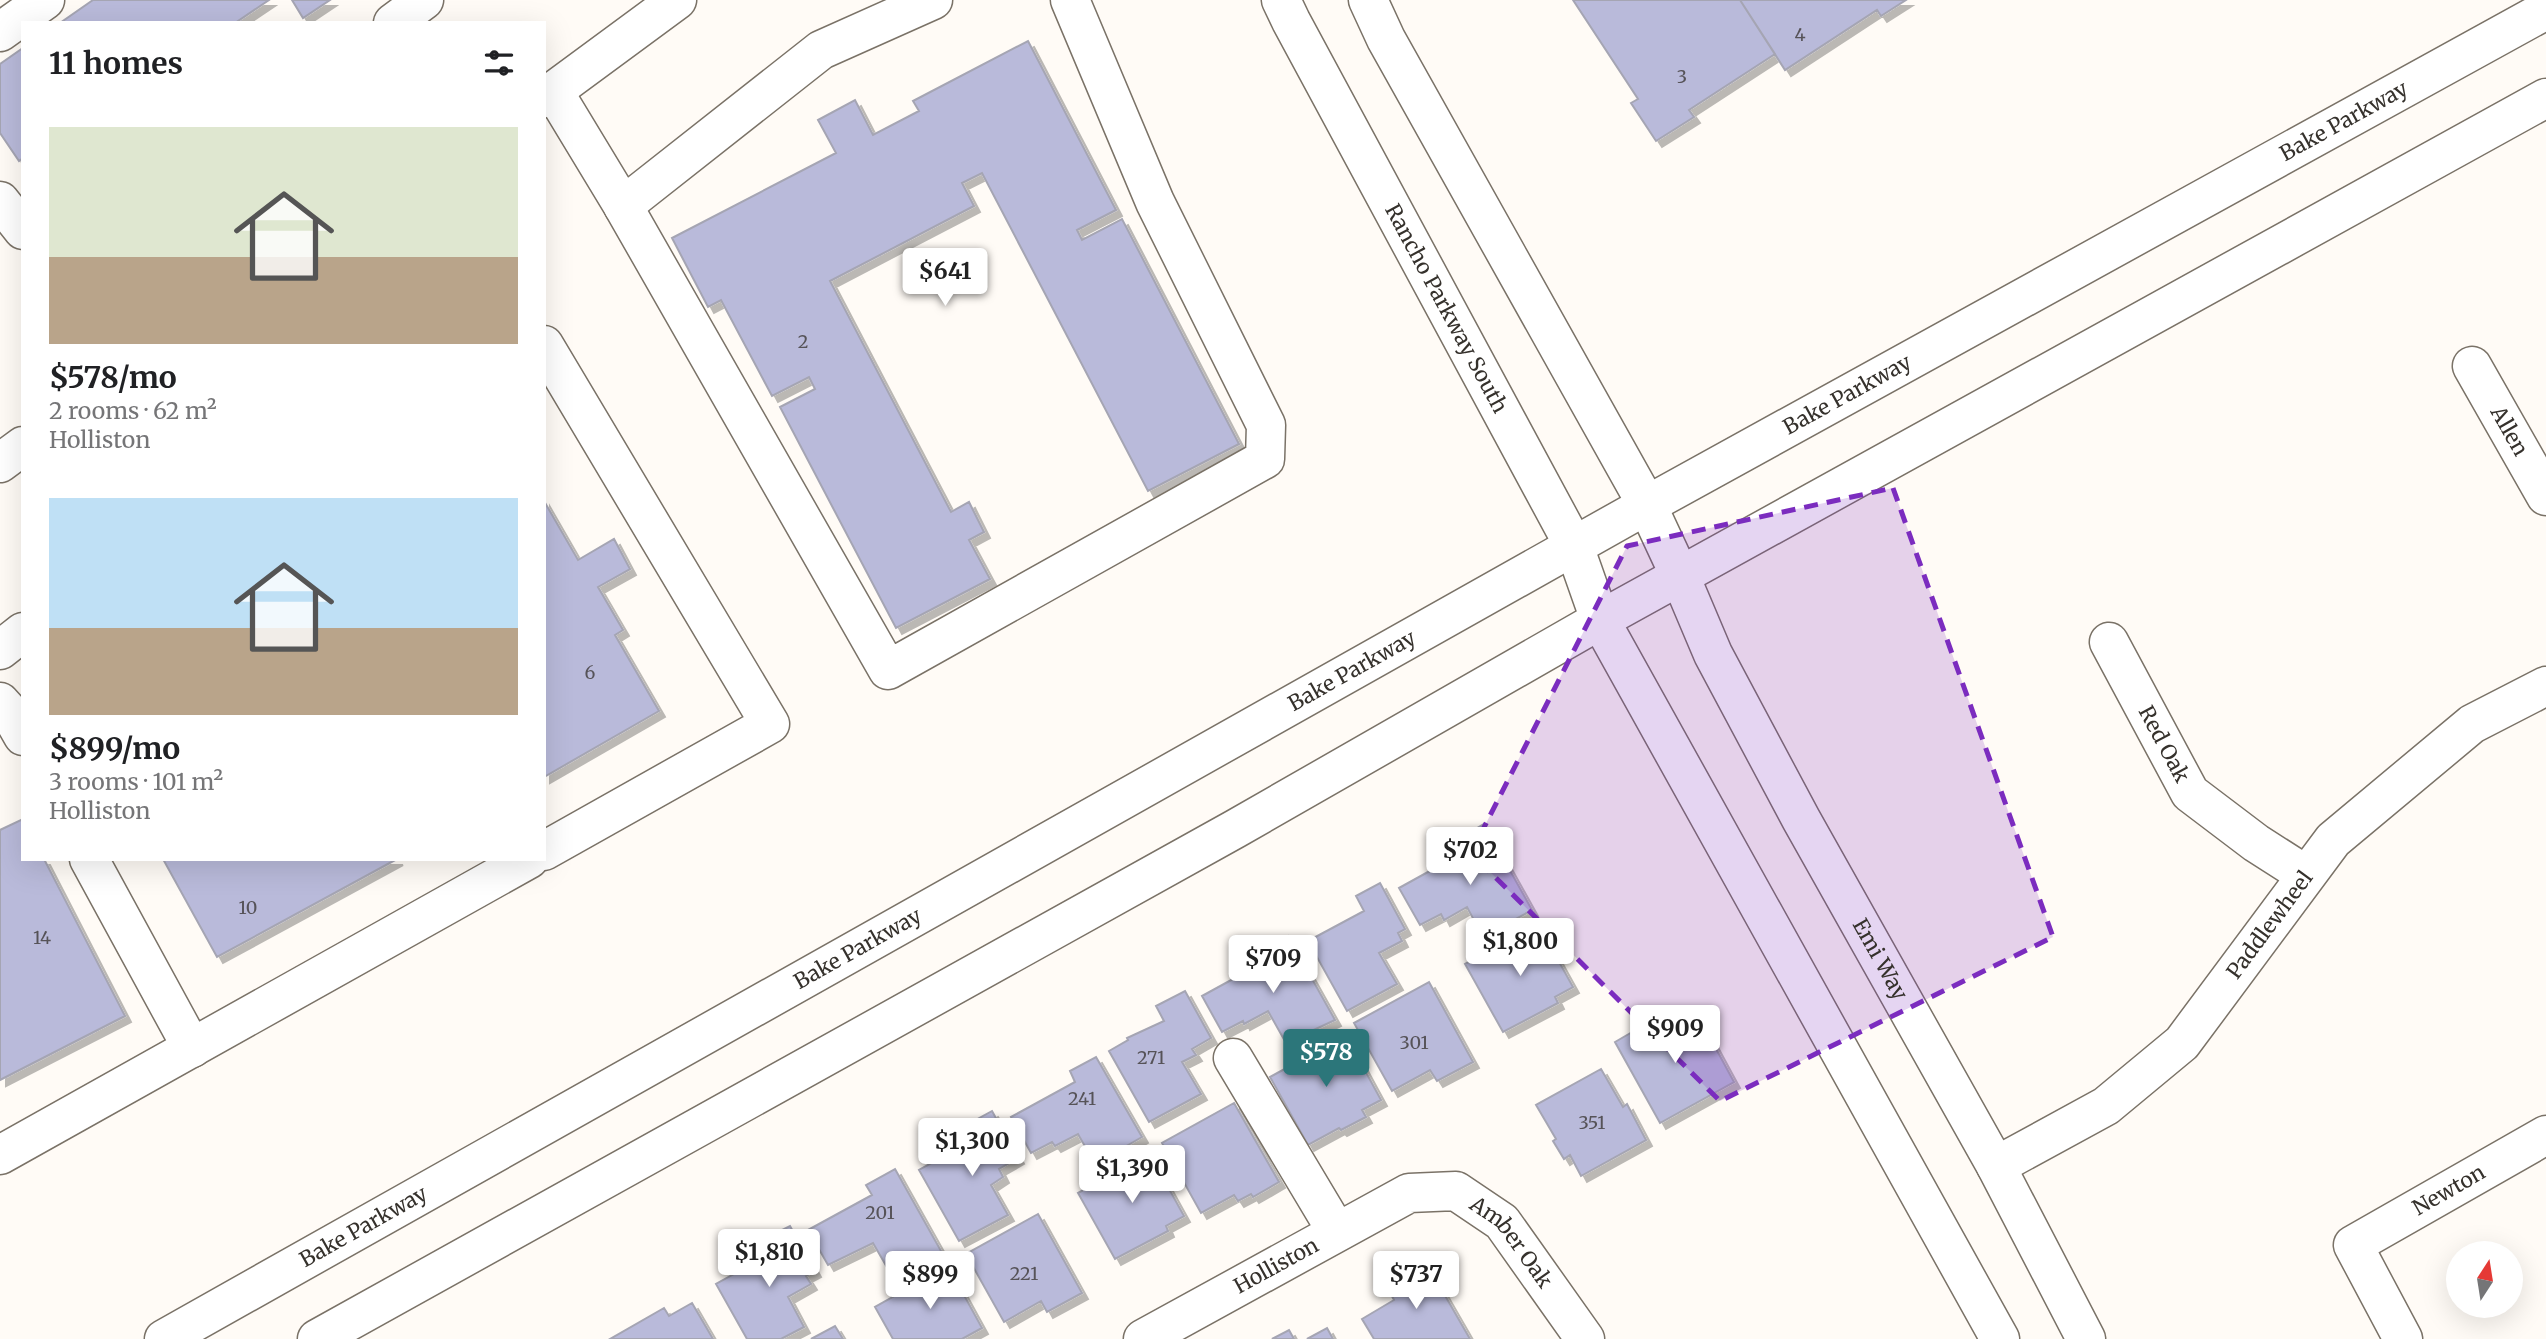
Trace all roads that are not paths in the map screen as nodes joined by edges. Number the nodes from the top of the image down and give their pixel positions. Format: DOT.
graph roads {
  1 [pos="45,0"];
  2 [pos="424,0"];
  3 [pos="933,0"];
  4 [pos="1070,0"];
  5 [pos="1282,0"];
  6 [pos="1368,0"];
  7 [pos="671,2"];
  8 [pos="2546,10"];
  9 [pos="396,21"];
  10 [pos="0,32"];
  11 [pos="549,95"];
  12 [pos="2546,98"];
  13 [pos="0,201"];
  14 [pos="623,205"];
  15 [pos="21,227"];
  16 [pos="546,353"];
  17 [pos="2472,366"];
  18 [pos="555,388"];
  19 [pos="21,447"];
  20 [pos="0,463"];
  21 [pos="2546,496"];
  22 [pos="1647,505"];
  23 [pos="1574,546"];
  24 [pos="1681,576"];
  25 [pos="1600,620"];
  26 [pos="21,634"];
  27 [pos="2109,642"];
  28 [pos="0,650"];
  29 [pos="2546,686"];
  30 [pos="0,702"];
  31 [pos="21,732"];
  32 [pos="546,850"];
  33 [pos="90,861"];
  34 [pos="505,865"];
  35 [pos="2306,875"];
  36 [pos="191,1048"];
  37 [pos="1233,1058"];
  38 [pos="2546,1135"];
  39 [pos="0,1155"];
  40 [pos="1996,1166"];
  41 [pos="1409,1193"];
  42 [pos="1337,1232"];
  43 [pos="164,1339"];
  44 [pos="317,1339"];
  45 [pos="1143,1339"];
  46 [pos="1585,1339"];
  47 [pos="2000,1339"];
  48 [pos="2086,1339"];
  49 [pos="2403,1339"];
  1 -- 10 [label="street"];
  2 -- 9 [label="street"];
  3 -- 14 [label="street"];
  4 -- 14 [label="street"];
  5 -- 23 [label="street, Rancho Parkway South"];
  6 -- 22 [label="street"];
  7 -- 11 [label="street"];
  8 -- 22 [label="street, Bake Parkway"];
  11 -- 14 [label="street"];
  12 -- 24 [label="street"];
  13 -- 15 [label="street"];
  16 -- 18 [label="street"];
  17 -- 21 [label="street, Allen"];
  18 -- 32 [label="street"];
  19 -- 20 [label="street"];
  22 -- 23 [label="street, Bake Parkway"];
  22 -- 24 [label="street"];
  23 -- 25 [label="street, Rancho Parkway South"];
  23 -- 43 [label="street, Bake Parkway"];
  24 -- 25 [label="street"];
  24 -- 40 [label="street, Emi Way"];
  25 -- 44 [label="street"];
  25 -- 47 [label="street"];
  26 -- 28 [label="street"];
  27 -- 35 [label="street, Red Oak"];
  29 -- 35 [label="street, Paddlewheel"];
  30 -- 31 [label="street"];
  33 -- 36 [label="street"];
  34 -- 36 [label="street"];
  35 -- 40 [label="street, Paddlewheel"];
  36 -- 39 [label="street"];
  37 -- 42 [label="street"];
  38 -- 49 [label="street, Newton"];
  40 -- 48 [label="street, Emi Way"];
  41 -- 42 [label="street, Holliston"];
  41 -- 46 [label="street, Amber Oak"];
  42 -- 45 [label="street, Holliston"];
}
